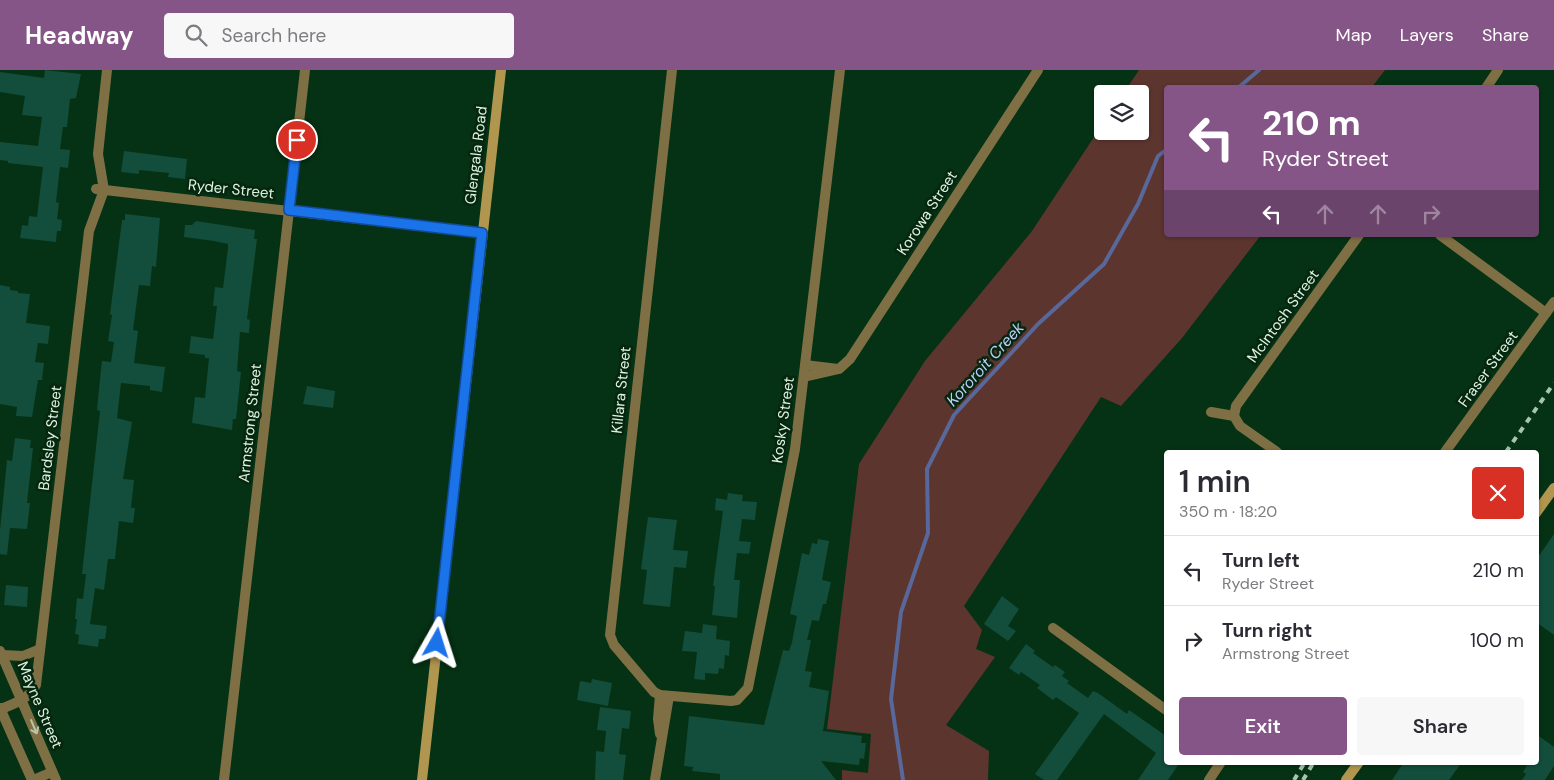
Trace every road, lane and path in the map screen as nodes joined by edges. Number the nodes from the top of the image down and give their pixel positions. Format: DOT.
graph roads {
  1 [pos="107,70"];
  2 [pos="305,70"];
  3 [pos="501,70"];
  4 [pos="672,70"];
  5 [pos="840,70"];
  6 [pos="1038,70"];
  7 [pos="1498,70"];
  8 [pos="1488,85"];
  9 [pos="100,189"];
  10 [pos="289,210"];
  11 [pos="482,233"];
  12 [pos="1358,237"];
  13 [pos="1443,237"];
  14 [pos="1554,302"];
  15 [pos="1546,313"];
  16 [pos="806,364"];
  17 [pos="839,370"];
  18 [pos="804,377"];
  19 [pos="1211,412"];
  20 [pos="1234,416"];
  21 [pos="1274,450"];
  22 [pos="1446,450"];
  23 [pos="1554,488"];
  24 [pos="1539,509"];
  25 [pos="1053,628"];
  26 [pos="40,649"];
  27 [pos="1,653"];
  28 [pos="664,695"];
  29 [pos="23,701"];
  30 [pos="0,709"];
  31 [pos="1164,709"];
  32 [pos="1219,765"];
  33 [pos="1357,765"];
  34 [pos="54,776"];
  35 [pos="33,780"];
  36 [pos="224,780"];
  37 [pos="422,780"];
  38 [pos="655,780"];
  39 [pos="1209,780"];
  40 [pos="1346,780"];
  1 -- 9 [label="street, Bardsley Street"];
  2 -- 10 [label="street, Armstrong Street"];
  3 -- 11 [label="street, Glengala Road"];
  4 -- 28 [label="street, Killara Street"];
  5 -- 16 [label="street, Kosky Street"];
  6 -- 17 [label="street, Korowa Street"];
  7 -- 8 [label="street"];
  9 -- 10 [label="street, Ryder Street"];
  9 -- 26 [label="street, Bardsley Street"];
  10 -- 11 [label="street, Ryder Street"];
  10 -- 36 [label="street, Armstrong Street"];
  11 -- 37 [label="street, Glengala Road"];
  12 -- 20 [label="street, McIntosh Street"];
  13 -- 15 [label="street"];
  14 -- 15 [label="street, Fraser Street"];
  15 -- 22 [label="street, Fraser Street"];
  16 -- 17 [label="street"];
  16 -- 18 [label="street, Kosky Street"];
  17 -- 18 [label="street"];
  18 -- 28 [label="street, Kosky Street"];
  19 -- 20 [label="street"];
  20 -- 21 [label="street"];
  23 -- 24 [label="street"];
  25 -- 31 [label="street"];
  26 -- 27 [label="street"];
  26 -- 29 [label="street, Bardsley Street"];
  27 -- 29 [label="street, Mayne Street"];
  28 -- 38 [label="street"];
  29 -- 30 [label="street"];
  29 -- 34 [label="street, Mayne Street, one-way"];
  30 -- 35 [label="street, Mayne Street"];
  32 -- 39 [label="street"];
  33 -- 40 [label="street"];
  34 -- 35 [label="street, Mayne Street"];
}
